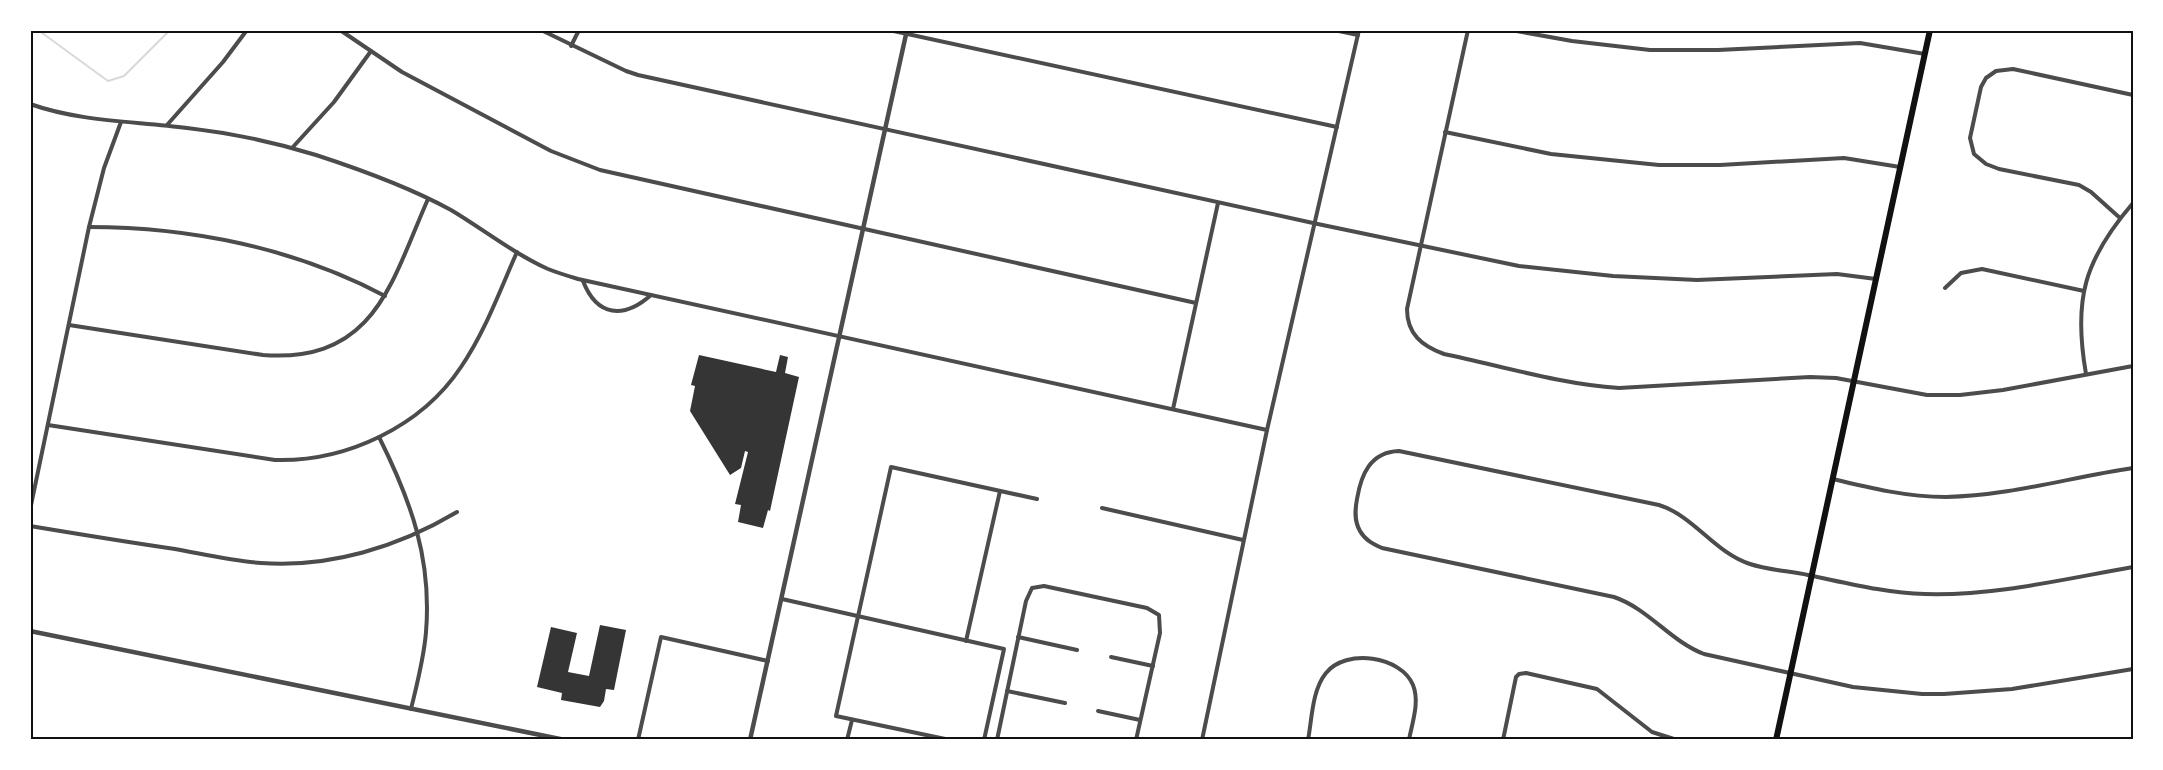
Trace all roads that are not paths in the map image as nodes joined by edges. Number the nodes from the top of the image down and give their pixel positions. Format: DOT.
graph roads {
  1 [pos="247,30"];
  2 [pos="340,30"];
  3 [pos="541,30"];
  4 [pos="579,30"];
  5 [pos="889,30"];
  6 [pos="1334,30"];
  7 [pos="1468,30"];
  8 [pos="1511,30"];
  9 [pos="1930,30"];
  10 [pos="907,32"];
  11 [pos="1358,33"];
  12 [pos="571,46"];
  13 [pos="371,51"];
  14 [pos="1925,54"];
  15 [pos="2133,96"];
  16 [pos="30,104"];
  17 [pos="121,122"];
  18 [pos="166,126"];
  19 [pos="1337,127"];
  20 [pos="885,128"];
  21 [pos="1445,132"];
  22 [pos="292,148"];
  23 [pos="1900,167"];
  24 [pos="428,199"];
  25 [pos="1218,202"];
  26 [pos="2133,203"];
  27 [pos="2120,218"];
  28 [pos="1313,223"];
  29 [pos="89,227"];
  30 [pos="863,229"];
  31 [pos="1420,245"];
  32 [pos="517,252"];
  33 [pos="1875,279"];
  34 [pos="583,280"];
  35 [pos="1945,288"];
  36 [pos="2084,291"];
  37 [pos="385,296"];
  38 [pos="651,296"];
  39 [pos="1196,303"];
  40 [pos="69,325"];
  41 [pos="840,336"];
  42 [pos="2133,366"];
  43 [pos="2086,374"];
  44 [pos="1853,381"];
  45 [pos="1173,409"];
  46 [pos="48,425"];
  47 [pos="1267,430"];
  48 [pos="379,436"];
  49 [pos="2133,468"];
  50 [pos="1833,479"];
  51 [pos="1000,491"];
  52 [pos="1037,499"];
  53 [pos="1102,508"];
  54 [pos="30,510"];
  55 [pos="458,512"];
  56 [pos="30,526"];
  57 [pos="418,533"];
  58 [pos="1243,540"];
  59 [pos="2133,567"];
  60 [pos="1812,575"];
  61 [pos="782,599"];
  62 [pos="858,617"];
  63 [pos="30,631"];
  64 [pos="1018,638"];
  65 [pos="966,641"];
  66 [pos="1077,650"];
  67 [pos="1111,657"];
  68 [pos="768,661"];
  69 [pos="1153,666"];
  70 [pos="2133,669"];
  71 [pos="1790,674"];
  72 [pos="1006,692"];
  73 [pos="1065,703"];
  74 [pos="411,709"];
  75 [pos="1098,711"];
  76 [pos="852,720"];
  77 [pos="1140,720"];
  78 [pos="565,740"];
  79 [pos="638,740"];
  80 [pos="750,740"];
  81 [pos="847,740"];
  82 [pos="948,740"];
  83 [pos="984,740"];
  84 [pos="997,740"];
  85 [pos="1136,740"];
  86 [pos="1202,740"];
  87 [pos="1308,740"];
  88 [pos="1408,740"];
  89 [pos="1503,740"];
  90 [pos="1677,740"];
  91 [pos="1776,740"];
  1 -- 18 [label="street"];
  2 -- 13 [label="street"];
  3 -- 12 [label="street"];
  4 -- 12 [label="street"];
  5 -- 10 [label="street"];
  6 -- 11 [label="street"];
  7 -- 21 [label="street"];
  8 -- 14 [label="street"];
  9 -- 14 [label="main road"];
  10 -- 19 [label="street"];
  10 -- 20 [label="street"];
  11 -- 19 [label="street"];
  12 -- 20 [label="street"];
  13 -- 22 [label="street"];
  13 -- 30 [label="street"];
  14 -- 23 [label="main road"];
  15 -- 27 [label="street"];
  16 -- 17 [label="street"];
  17 -- 18 [label="street"];
  17 -- 29 [label="street"];
  18 -- 22 [label="street"];
  19 -- 28 [label="street"];
  20 -- 25 [label="street"];
  20 -- 30 [label="street"];
  21 -- 23 [label="street"];
  21 -- 31 [label="street"];
  22 -- 24 [label="street"];
  23 -- 33 [label="main road"];
  24 -- 32 [label="street"];
  24 -- 37 [label="street"];
  25 -- 28 [label="street"];
  25 -- 39 [label="street"];
  26 -- 27 [label="street"];
  27 -- 36 [label="street"];
  28 -- 31 [label="street"];
  28 -- 47 [label="street"];
  29 -- 37 [label="street"];
  29 -- 40 [label="street"];
  30 -- 39 [label="street"];
  30 -- 41 [label="street"];
  31 -- 33 [label="street"];
  31 -- 44 [label="street"];
  32 -- 34 [label="street"];
  32 -- 48 [label="street"];
  33 -- 44 [label="main road"];
  34 -- 38 [label="street"];
  34 -- 38 [label="street"];
  35 -- 36 [label="street"];
  36 -- 43 [label="street"];
  37 -- 40 [label="street"];
  38 -- 41 [label="street"];
  39 -- 45 [label="street"];
  40 -- 46 [label="street"];
  41 -- 45 [label="street"];
  41 -- 61 [label="street"];
  42 -- 43 [label="street"];
  43 -- 44 [label="street"];
  44 -- 50 [label="main road"];
  45 -- 47 [label="street"];
  46 -- 48 [label="street"];
  46 -- 54 [label="street"];
  47 -- 58 [label="street"];
  48 -- 57 [label="street"];
  49 -- 50 [label="street"];
  50 -- 60 [label="main road"];
  51 -- 52 [label="street"];
  51 -- 62 [label="street"];
  51 -- 65 [label="street"];
  53 -- 58 [label="street"];
  55 -- 57 [label="street"];
  56 -- 57 [label="street"];
  57 -- 74 [label="street"];
  58 -- 86 [label="street"];
  59 -- 60 [label="street"];
  60 -- 71 [label="main road"];
  60 -- 71 [label="street"];
  61 -- 62 [label="street"];
  61 -- 68 [label="street"];
  62 -- 65 [label="street"];
  62 -- 76 [label="street"];
  63 -- 74 [label="street"];
  64 -- 66 [label="street"];
  64 -- 69 [label="street"];
  64 -- 72 [label="street"];
  65 -- 83 [label="street"];
  67 -- 69 [label="street"];
  68 -- 79 [label="street"];
  68 -- 80 [label="street"];
  69 -- 77 [label="street"];
  70 -- 71 [label="street"];
  71 -- 91 [label="main road"];
  72 -- 73 [label="street"];
  72 -- 84 [label="street"];
  74 -- 78 [label="street"];
  75 -- 77 [label="street"];
  76 -- 81 [label="street"];
  76 -- 82 [label="street"];
  77 -- 85 [label="street"];
  87 -- 88 [label="street"];
  89 -- 90 [label="street"];
}
